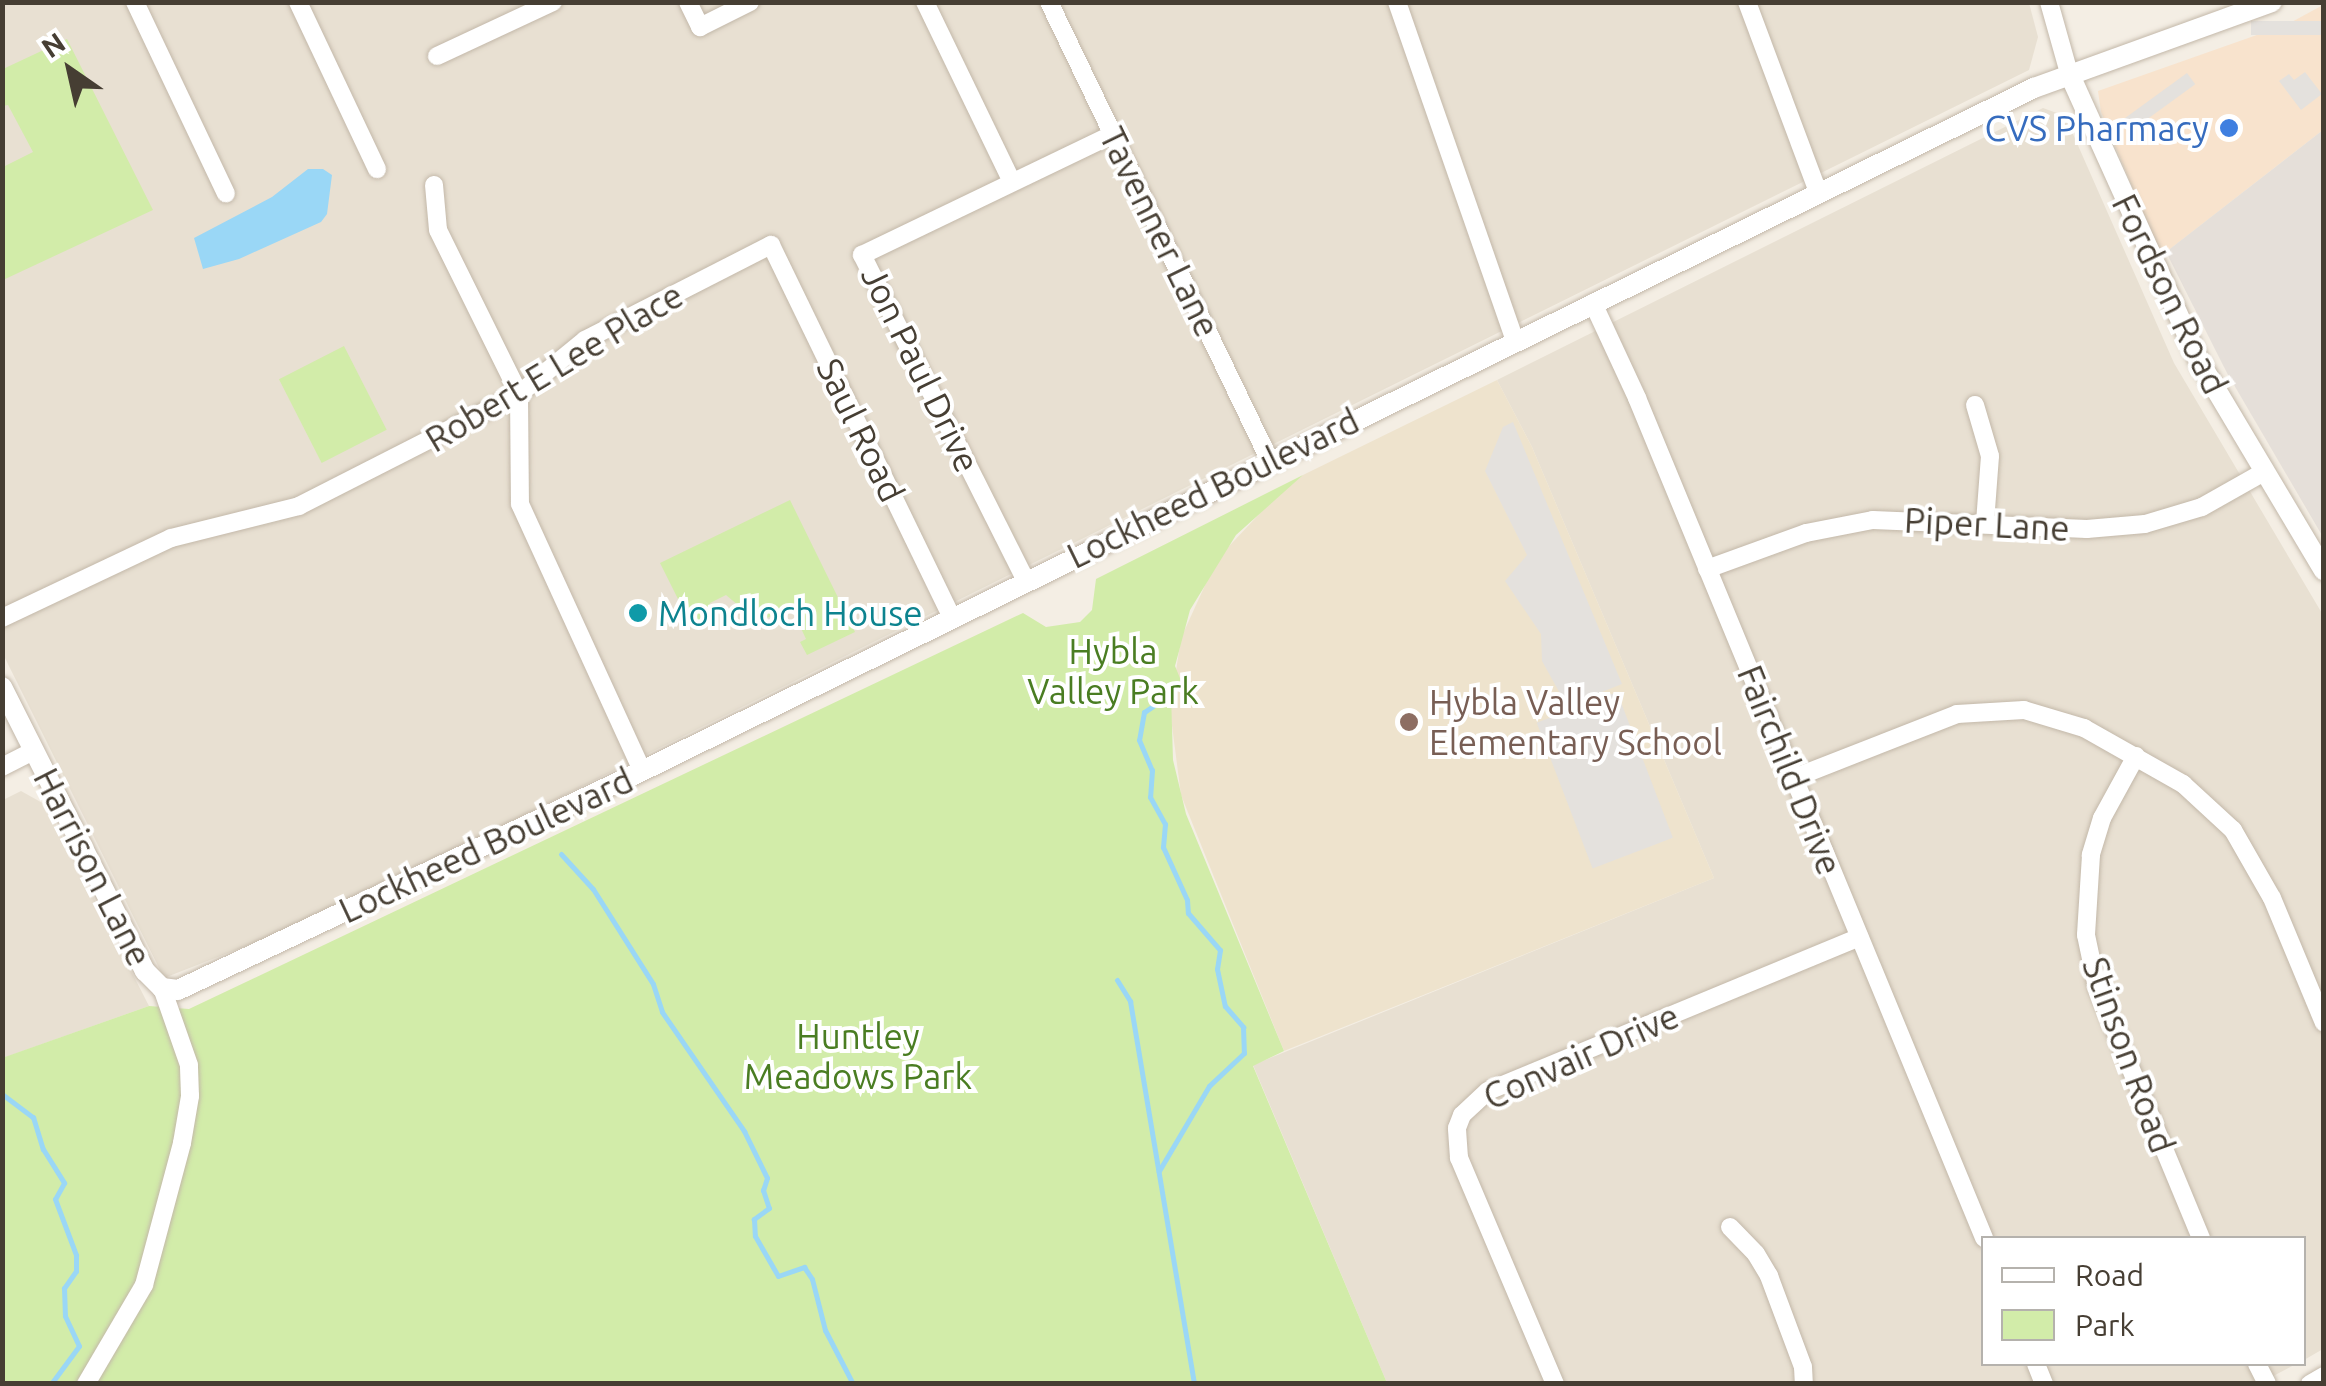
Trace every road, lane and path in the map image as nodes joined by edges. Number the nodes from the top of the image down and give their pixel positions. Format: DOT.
graph roads {
  1 [pos="135,2"];
  2 [pos="298,2"];
  3 [pos="553,2"];
  4 [pos="688,2"];
  5 [pos="750,2"];
  6 [pos="925,2"];
  7 [pos="1049,2"];
  8 [pos="1397,2"];
  9 [pos="1748,2"];
  10 [pos="2049,2"];
  11 [pos="2272,2"];
  12 [pos="437,56"];
  13 [pos="2069,73"];
  14 [pos="1112,134"];
  15 [pos="378,169"];
  16 [pos="1012,182"];
  17 [pos="434,186"];
  18 [pos="1818,192"];
  19 [pos="226,194"];
  20 [pos="771,245"];
  21 [pos="1593,303"];
  22 [pos="1515,342"];
  23 [pos="519,394"];
  24 [pos="1975,405"];
  25 [pos="1270,461"];
  26 [pos="2262,473"];
  27 [pos="1985,522"];
  28 [pos="1707,569"];
  29 [pos="2324,571"];
  30 [pos="1025,579"];
  31 [pos="951,616"];
  32 [pos="2,618"];
  33 [pos="2,687"];
  34 [pos="34,750"];
  35 [pos="2136,756"];
  36 [pos="2,767"];
  37 [pos="642,770"];
  38 [pos="1794,778"];
  39 [pos="1860,937"];
  40 [pos="162,988"];
  41 [pos="2324,1023"];
  42 [pos="1730,1227"];
  43 [pos="1983,1236"];
  44 [pos="2200,1236"];
  45 [pos="2324,1376"];
  46 [pos="86,1384"];
  47 [pos="1554,1384"];
  48 [pos="1804,1384"];
  49 [pos="2310,1384"];
  1 -- 19 [label="street"];
  2 -- 15 [label="street"];
  3 -- 12 [label="street"];
  4 -- 5 [label="street"];
  6 -- 16 [label="street"];
  7 -- 14 [label="street, Tavenner Lane"];
  8 -- 22 [label="street"];
  9 -- 18 [label="street"];
  10 -- 13 [label="street, Fordson Road"];
  11 -- 13 [label="street, Lockheed Boulevard"];
  13 -- 18 [label="street, Lockheed Boulevard"];
  13 -- 26 [label="street, Fordson Road"];
  14 -- 16 [label="street, Jon Paul Drive"];
  14 -- 25 [label="street, Tavenner Lane"];
  16 -- 30 [label="street, Jon Paul Drive"];
  17 -- 23 [label="street"];
  18 -- 21 [label="street, Lockheed Boulevard"];
  20 -- 23 [label="street, Robert E Lee Place"];
  20 -- 31 [label="street, Saul Road"];
  21 -- 22 [label="street, Lockheed Boulevard"];
  21 -- 28 [label="street, Fairchild Drive"];
  22 -- 25 [label="street, Lockheed Boulevard"];
  23 -- 32 [label="street, Robert E Lee Place"];
  23 -- 37 [label="street"];
  24 -- 27 [label="street"];
  25 -- 30 [label="street, Lockheed Boulevard"];
  26 -- 27 [label="street, Piper Lane"];
  26 -- 29 [label="street, Fordson Road"];
  27 -- 28 [label="street, Piper Lane"];
  28 -- 38 [label="street, Fairchild Drive"];
  30 -- 31 [label="street, Lockheed Boulevard"];
  31 -- 37 [label="street, Lockheed Boulevard"];
  33 -- 34 [label="street, Harrison Lane"];
  34 -- 36 [label="street"];
  34 -- 40 [label="street, Harrison Lane"];
  35 -- 38 [label="street"];
  35 -- 41 [label="street"];
  35 -- 44 [label="street, Stinson Road"];
  37 -- 40 [label="street, Lockheed Boulevard"];
  38 -- 39 [label="street, Fairchild Drive"];
  39 -- 43 [label="street, Fairchild Drive"];
  39 -- 47 [label="street, Convair Drive"];
  40 -- 46 [label="street"];
  42 -- 48 [label="street"];
  45 -- 49 [label="street"];
}
